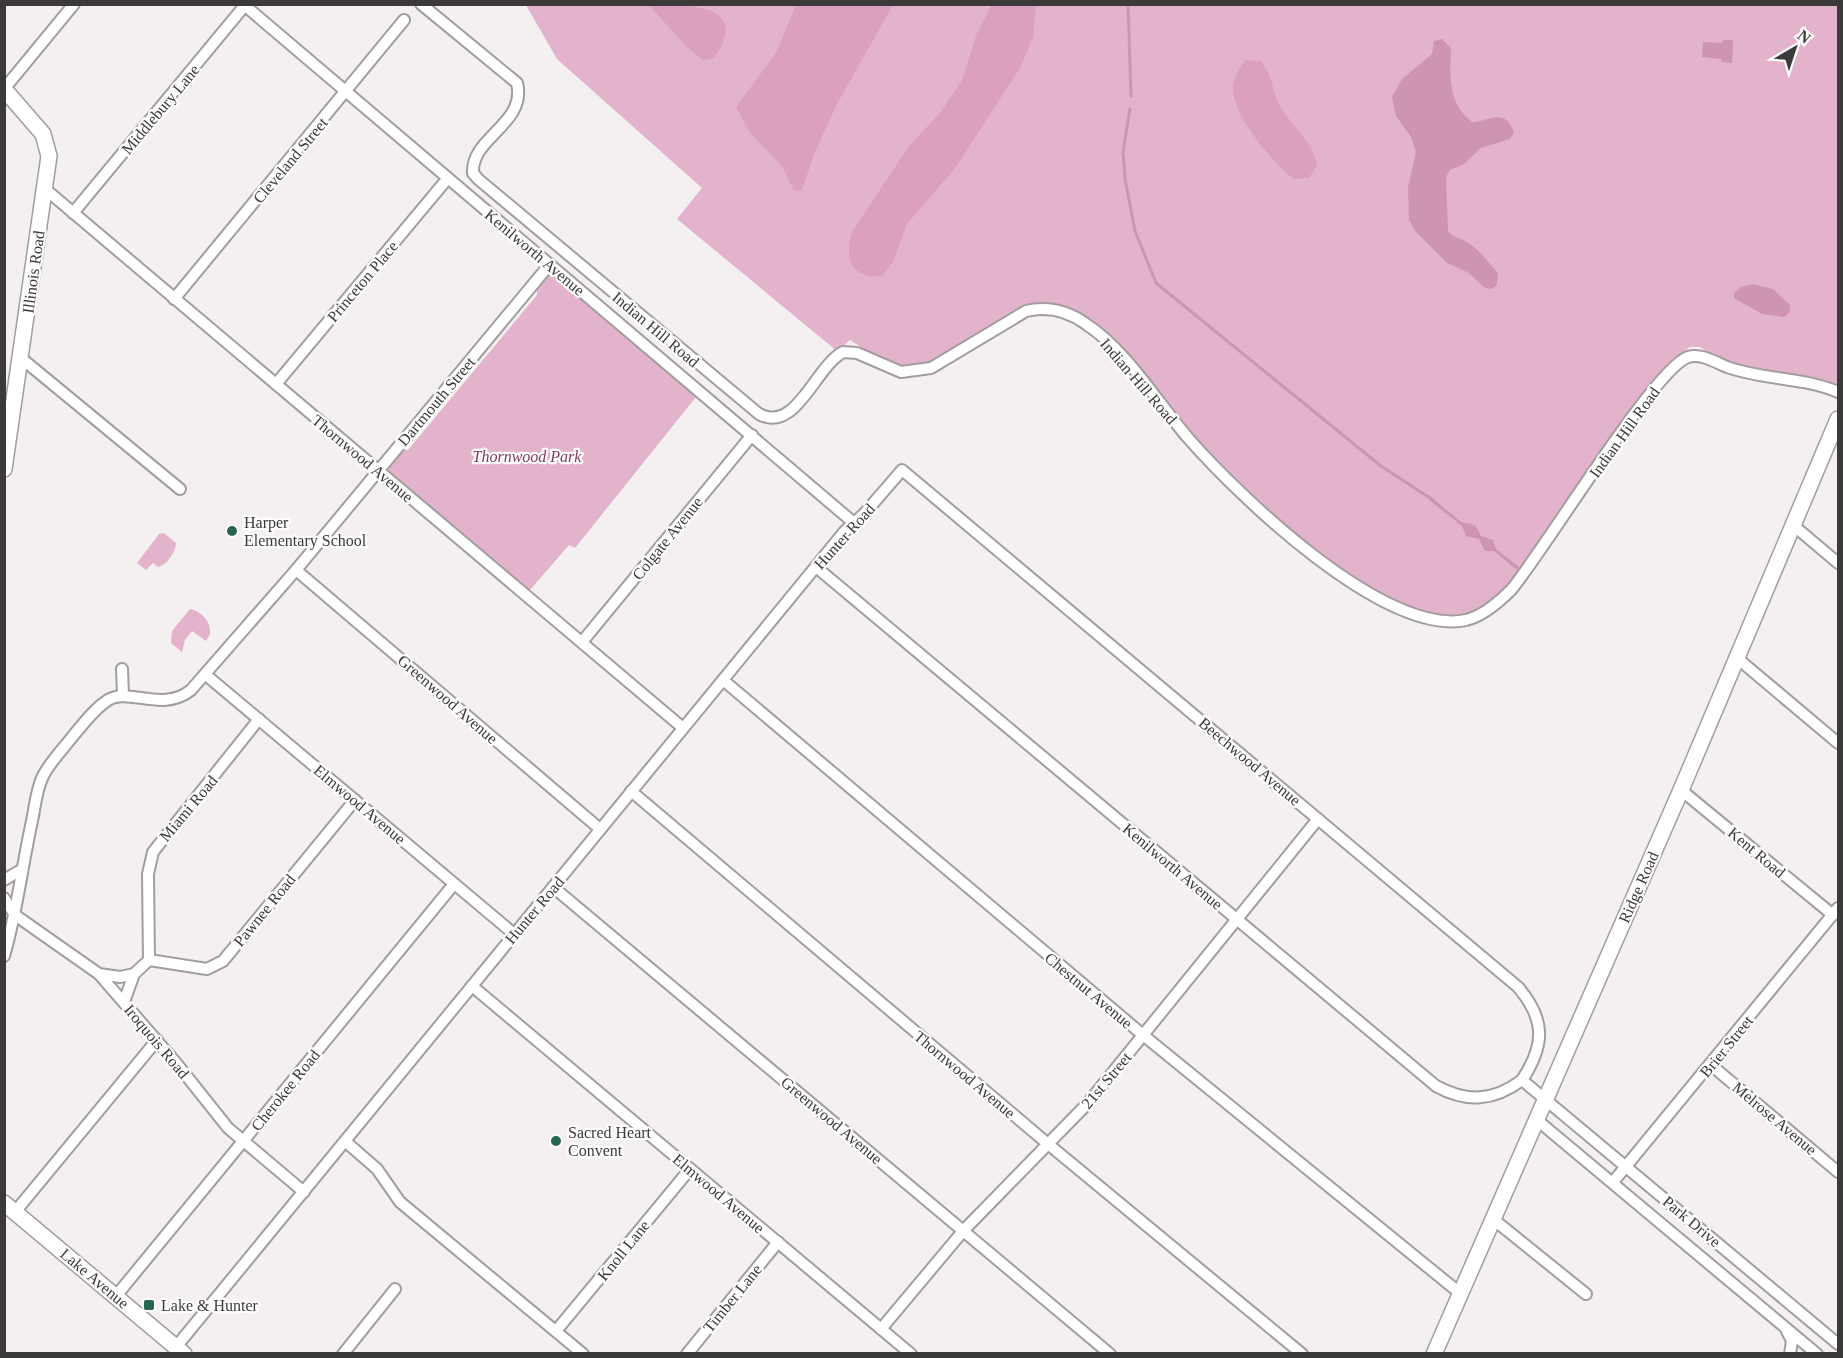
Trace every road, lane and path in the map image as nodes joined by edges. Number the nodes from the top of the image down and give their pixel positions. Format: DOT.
graph roads {
  1 [pos="74,4"];
  2 [pos="421,4"];
  3 [pos="245,5"];
  4 [pos="404,20"];
  5 [pos="4,89"];
  6 [pos="346,92"];
  7 [pos="448,178"];
  8 [pos="44,188"];
  9 [pos="73,213"];
  10 [pos="550,264"];
  11 [pos="174,299"];
  12 [pos="21,358"];
  13 [pos="276,384"];
  14 [pos="1839,392"];
  15 [pos="1838,422"];
  16 [pos="752,435"];
  17 [pos="4,469"];
  18 [pos="378,470"];
  19 [pos="902,470"];
  20 [pos="180,489"];
  21 [pos="854,523"];
  22 [pos="1793,525"];
  23 [pos="1839,562"];
  24 [pos="816,567"];
  25 [pos="296,570"];
  26 [pos="582,642"];
  27 [pos="1737,658"];
  28 [pos="122,669"];
  29 [pos="206,675"];
  30 [pos="723,680"];
  31 [pos="123,695"];
  32 [pos="259,719"];
  33 [pos="683,728"];
  34 [pos="1839,743"];
  35 [pos="1681,790"];
  36 [pos="631,791"];
  37 [pos="355,800"];
  38 [pos="1318,819"];
  39 [pos="600,829"];
  40 [pos="21,870"];
  41 [pos="4,879"];
  42 [pos="454,884"];
  43 [pos="554,887"];
  44 [pos="4,898"];
  45 [pos="1836,912"];
  46 [pos="15,915"];
  47 [pos="1237,920"];
  48 [pos="514,934"];
  49 [pos="4,956"];
  50 [pos="148,960"];
  51 [pos="99,974"];
  52 [pos="134,974"];
  53 [pos="472,986"];
  54 [pos="124,1002"];
  55 [pos="1143,1035"];
  56 [pos="157,1040"];
  57 [pos="1711,1065"];
  58 [pos="1522,1080"];
  59 [pos="1546,1100"];
  60 [pos="1537,1120"];
  61 [pos="242,1142"];
  62 [pos="346,1142"];
  63 [pos="1048,1144"];
  64 [pos="1626,1166"];
  65 [pos="690,1169"];
  66 [pos="1839,1172"];
  67 [pos="1613,1182"];
  68 [pos="304,1192"];
  69 [pos="10,1208"];
  70 [pos="1493,1219"];
  71 [pos="964,1230"];
  72 [pos="778,1242"];
  73 [pos="395,1289"];
  74 [pos="1461,1294"];
  75 [pos="1586,1294"];
  76 [pos="116,1296"];
  77 [pos="1786,1328"];
  78 [pos="881,1329"];
  79 [pos="556,1331"];
  80 [pos="1839,1344"];
  81 [pos="177,1351"];
  82 [pos="343,1353"];
  83 [pos="583,1353"];
  84 [pos="687,1353"];
  85 [pos="911,1353"];
  86 [pos="1110,1353"];
  87 [pos="1302,1353"];
  88 [pos="1434,1353"];
  89 [pos="1790,1353"];
  90 [pos="1817,1353"];
  91 [pos="1834,1353"];
  1 -- 5 [label="street"];
  2 -- 14 [label="street, Indian Hill Road"];
  3 -- 6 [label="street, Kenilworth Avenue"];
  3 -- 9 [label="street, Middlebury Lane"];
  4 -- 6 [label="street, Cleveland Street"];
  5 -- 8 [label="street, Illinois Road"];
  6 -- 7 [label="street, Kenilworth Avenue"];
  6 -- 11 [label="street, Cleveland Street"];
  7 -- 10 [label="street, Kenilworth Avenue"];
  7 -- 13 [label="street, Princeton Place"];
  8 -- 9 [label="street, Thornwood Avenue"];
  8 -- 12 [label="street, Illinois Road"];
  9 -- 11 [label="street, Thornwood Avenue"];
  10 -- 16 [label="street, Kenilworth Avenue"];
  10 -- 18 [label="street, Dartmouth Street"];
  11 -- 13 [label="street, Thornwood Avenue"];
  12 -- 17 [label="street, Illinois Road"];
  12 -- 20 [label="street"];
  13 -- 18 [label="street, Thornwood Avenue"];
  15 -- 22 [label="street, Ridge Road"];
  16 -- 21 [label="street, Kenilworth Avenue"];
  16 -- 26 [label="street, Colgate Avenue"];
  18 -- 25 [label="street, Dartmouth Street"];
  18 -- 26 [label="street, Thornwood Avenue"];
  19 -- 21 [label="street, Hunter Road"];
  19 -- 38 [label="street, Beechwood Avenue"];
  21 -- 24 [label="street, Hunter Road"];
  22 -- 23 [label="street"];
  22 -- 27 [label="street, Ridge Road"];
  24 -- 30 [label="street, Hunter Road"];
  24 -- 47 [label="street, Kenilworth Avenue"];
  25 -- 29 [label="street, Dartmouth Street"];
  25 -- 39 [label="street, Greenwood Avenue"];
  26 -- 33 [label="street, Thornwood Avenue"];
  27 -- 34 [label="street"];
  27 -- 35 [label="street, Ridge Road"];
  28 -- 31 [label="street"];
  29 -- 31 [label="street, Dartmouth Street"];
  29 -- 32 [label="street, Elmwood Avenue"];
  30 -- 33 [label="street, Hunter Road"];
  30 -- 55 [label="street, Chestnut Avenue"];
  31 -- 40 [label="street"];
  32 -- 37 [label="street, Elmwood Avenue"];
  32 -- 50 [label="street, Miami Road"];
  33 -- 36 [label="street, Hunter Road"];
  35 -- 45 [label="street, Kent Road"];
  35 -- 59 [label="street, Ridge Road"];
  36 -- 39 [label="street, Hunter Road"];
  36 -- 63 [label="street, Thornwood Avenue"];
  37 -- 42 [label="street, Elmwood Avenue"];
  37 -- 50 [label="street, Pawnee Road"];
  38 -- 47 [label="street, 21st Street"];
  38 -- 58 [label="street, Beechwood Avenue"];
  39 -- 43 [label="street, Hunter Road"];
  40 -- 41 [label="street"];
  40 -- 46 [label="street"];
  42 -- 48 [label="street, Elmwood Avenue"];
  42 -- 61 [label="street, Cherokee Road"];
  43 -- 48 [label="street, Hunter Road"];
  43 -- 71 [label="street, Greenwood Avenue"];
  44 -- 46 [label="street, Iroquois Road"];
  45 -- 57 [label="street, Brier Street"];
  46 -- 49 [label="street"];
  46 -- 51 [label="street, Iroquois Road"];
  47 -- 55 [label="street, 21st Street"];
  47 -- 58 [label="street, Kenilworth Avenue"];
  48 -- 53 [label="street, Hunter Road"];
  50 -- 52 [label="street"];
  51 -- 52 [label="street"];
  51 -- 54 [label="street, Iroquois Road"];
  52 -- 54 [label="street"];
  53 -- 62 [label="street, Hunter Road"];
  53 -- 65 [label="street, Elmwood Avenue"];
  54 -- 56 [label="street, Iroquois Road"];
  55 -- 63 [label="street, 21st Street"];
  55 -- 74 [label="street, Chestnut Avenue"];
  56 -- 61 [label="street, Iroquois Road"];
  56 -- 69 [label="street"];
  57 -- 64 [label="street, Brier Street"];
  57 -- 66 [label="street, Melrose Avenue"];
  58 -- 59 [label="street"];
  59 -- 60 [label="street, Ridge Road"];
  59 -- 64 [label="street, Park Drive"];
  60 -- 67 [label="street, Park Drive"];
  60 -- 70 [label="street, Ridge Road"];
  61 -- 68 [label="street, Iroquois Road"];
  61 -- 76 [label="street, Cherokee Road"];
  62 -- 68 [label="street, Hunter Road"];
  62 -- 79 [label="street"];
  63 -- 71 [label="street, 21st Street"];
  63 -- 87 [label="street, Thornwood Avenue"];
  64 -- 67 [label="street, Brier Street"];
  64 -- 80 [label="street, Park Drive"];
  65 -- 72 [label="street, Elmwood Avenue"];
  65 -- 79 [label="street, Knoll Lane"];
  67 -- 77 [label="street, Park Drive"];
  68 -- 81 [label="street, Hunter Road"];
  69 -- 76 [label="street, Lake Avenue"];
  70 -- 74 [label="street, Ridge Road"];
  70 -- 75 [label="street"];
  71 -- 78 [label="street, 21st Street"];
  71 -- 86 [label="street, Greenwood Avenue"];
  72 -- 78 [label="street, Elmwood Avenue"];
  72 -- 84 [label="street, Timber Lane"];
  73 -- 82 [label="street"];
  74 -- 88 [label="street, Ridge Road"];
  76 -- 81 [label="street, Lake Avenue"];
  77 -- 89 [label="street"];
  77 -- 90 [label="street, Park Drive"];
  78 -- 85 [label="street, Elmwood Avenue"];
  79 -- 83 [label="street"];
  80 -- 91 [label="street"];
}
